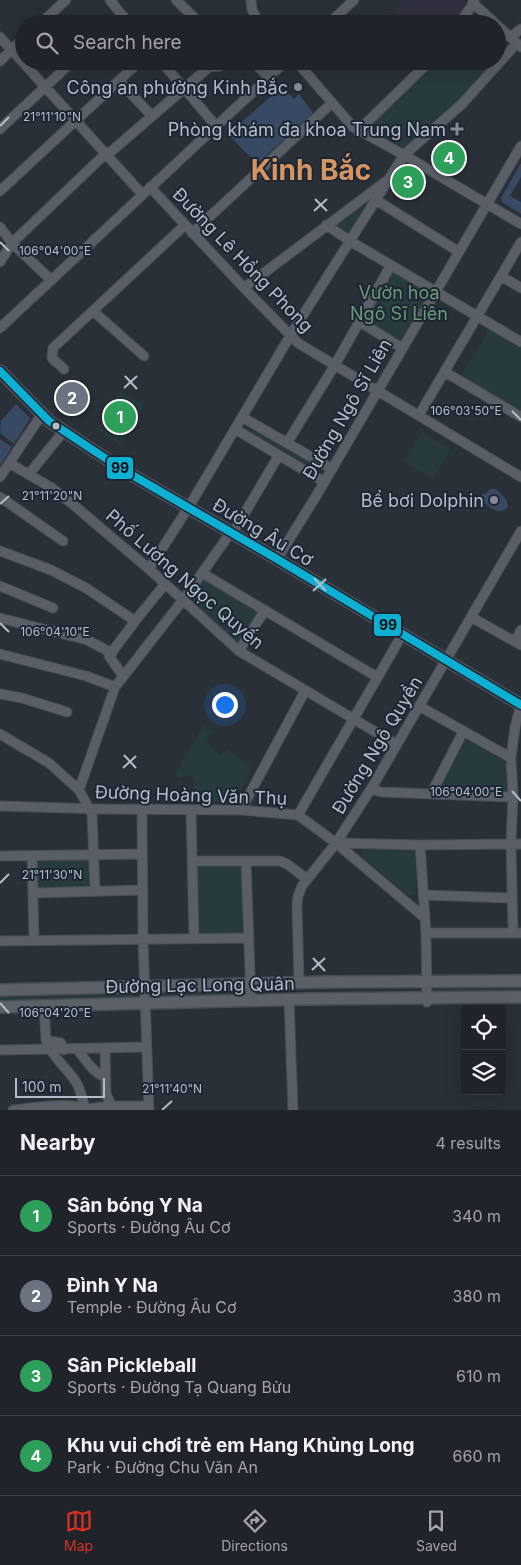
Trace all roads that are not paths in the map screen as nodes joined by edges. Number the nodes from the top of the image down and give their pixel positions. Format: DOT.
graph roads {
  1 [pos="66,0"];
  2 [pos="176,0"];
  3 [pos="251,0"];
  4 [pos="115,2"];
  5 [pos="349,2"];
  6 [pos="473,2"];
  7 [pos="50,15"];
  8 [pos="123,15"];
  9 [pos="192,15"];
  10 [pos="255,15"];
  11 [pos="337,15"];
  12 [pos="465,15"];
  13 [pos="487,15"];
  14 [pos="521,29"];
  15 [pos="506,33"];
  16 [pos="0,38"];
  17 [pos="516,42"];
  18 [pos="15,46"];
  19 [pos="11,50"];
  20 [pos="506,53"];
  21 [pos="15,54"];
  22 [pos="0,61"];
  23 [pos="30,70"];
  24 [pos="63,70"];
  25 [pos="130,70"];
  26 [pos="169,70"];
  27 [pos="205,70"];
  28 [pos="262,70"];
  29 [pos="276,70"];
  30 [pos="304,70"];
  31 [pos="421,70"];
  32 [pos="492,70"];
  33 [pos="269,77"];
  34 [pos="119,80"];
  35 [pos="45,86"];
  36 [pos="184,89"];
  37 [pos="332,103"];
  38 [pos="152,116"];
  39 [pos="75,120"];
  40 [pos="216,126"];
  41 [pos="0,129"];
  42 [pos="358,131"];
  43 [pos="521,146"];
  44 [pos="106,155"];
  45 [pos="404,155"];
  46 [pos="389,178"];
  47 [pos="150,187"];
  48 [pos="0,191"];
  49 [pos="142,194"];
  50 [pos="376,200"];
  51 [pos="487,204"];
  52 [pos="521,224"];
  53 [pos="185,225"];
  54 [pos="326,225"];
  55 [pos="0,227"];
  56 [pos="192,232"];
  57 [pos="0,241"];
  58 [pos="350,241"];
  59 [pos="521,242"];
  60 [pos="12,243"];
  61 [pos="459,252"];
  62 [pos="0,262"];
  63 [pos="391,265"];
  64 [pos="501,276"];
  65 [pos="51,280"];
  66 [pos="244,288"];
  67 [pos="521,288"];
  68 [pos="435,291"];
  69 [pos="93,311"];
  70 [pos="478,316"];
  71 [pos="360,322"];
  72 [pos="0,328"];
  73 [pos="290,336"];
  74 [pos="521,342"];
  75 [pos="402,348"];
  76 [pos="144,356"];
  77 [pos="335,365"];
  78 [pos="64,369"];
  79 [pos="0,371"];
  80 [pos="445,372"];
  81 [pos="377,390"];
  82 [pos="42,414"];
  83 [pos="419,415"];
  84 [pos="242,417"];
  85 [pos="521,417"];
  86 [pos="236,429"];
  87 [pos="63,432"];
  88 [pos="287,443"];
  89 [pos="280,455"];
  90 [pos="9,462"];
  91 [pos="332,469"];
  92 [pos="28,474"];
  93 [pos="0,477"];
  94 [pos="521,477"];
  95 [pos="324,482"];
  96 [pos="0,497"];
  97 [pos="188,509"];
  98 [pos="521,531"];
  99 [pos="231,532"];
  100 [pos="63,542"];
  101 [pos="0,551"];
  102 [pos="277,559"];
  103 [pos="148,569"];
  104 [pos="202,573"];
  105 [pos="166,584"];
  106 [pos="0,586"];
  107 [pos="183,600"];
  108 [pos="53,608"];
  109 [pos="265,610"];
  110 [pos="471,617"];
  111 [pos="0,618"];
  112 [pos="135,620"];
  113 [pos="521,630"];
  114 [pos="402,634"];
  115 [pos="518,643"];
  116 [pos="239,652"];
  117 [pos="112,653"];
  118 [pos="0,654"];
  119 [pos="446,660"];
  120 [pos="123,676"];
  121 [pos="377,677"];
  122 [pos="115,687"];
  123 [pos="305,691"];
  124 [pos="0,694"];
  125 [pos="521,705"];
  126 [pos="419,706"];
  127 [pos="67,712"];
  128 [pos="353,719"];
  129 [pos="463,732"];
  130 [pos="0,734"];
  131 [pos="396,744"];
  132 [pos="511,758"];
  133 [pos="371,789"];
  134 [pos="80,790"];
  135 [pos="431,794"];
  136 [pos="513,797"];
  137 [pos="0,806"];
  138 [pos="90,807"];
  139 [pos="142,809"];
  140 [pos="191,810"];
  141 [pos="241,810"];
  142 [pos="298,815"];
  143 [pos="336,843"];
  144 [pos="516,844"];
  145 [pos="420,845"];
  146 [pos="142,854"];
  147 [pos="94,855"];
  148 [pos="0,856"];
  149 [pos="32,856"];
  150 [pos="192,861"];
  151 [pos="246,861"];
  152 [pos="307,879"];
  153 [pos="143,890"];
  154 [pos="95,891"];
  155 [pos="33,893"];
  156 [pos="424,896"];
  157 [pos="512,898"];
  158 [pos="425,918"];
  159 [pos="426,933"];
  160 [pos="517,933"];
  161 [pos="194,938"];
  162 [pos="249,938"];
  163 [pos="143,939"];
  164 [pos="34,940"];
  165 [pos="0,941"];
  166 [pos="521,981"];
  167 [pos="426,982"];
  168 [pos="299,983"];
  169 [pos="250,984"];
  170 [pos="145,987"];
  171 [pos="0,990"];
  172 [pos="521,997"];
  173 [pos="289,1000"];
  174 [pos="427,1000"];
  175 [pos="251,1001"];
  176 [pos="145,1004"];
  177 [pos="44,1006"];
  178 [pos="0,1007"];
  179 [pos="46,1040"];
  180 [pos="146,1047"];
  181 [pos="77,1049"];
  182 [pos="105,1049"];
  183 [pos="0,1050"];
  184 [pos="37,1050"];
  185 [pos="51,1050"];
  186 [pos="64,1050"];
  187 [pos="105,1077"];
  188 [pos="73,1108"];
  189 [pos="112,1108"];
  190 [pos="149,1108"];
  191 [pos="86,1109"];
  192 [pos="14,1110"];
  193 [pos="293,1110"];
  1 -- 7 [label="street"];
  2 -- 9 [label="street"];
  3 -- 10 [label="street"];
  4 -- 8 [label="street"];
  5 -- 11 [label="street"];
  6 -- 12 [label="street"];
  6 -- 13 [label="street"];
  14 -- 17 [label="street"];
  15 -- 17 [label="street"];
  16 -- 19 [label="street"];
  17 -- 20 [label="street"];
  18 -- 19 [label="street"];
  19 -- 21 [label="street"];
  19 -- 22 [label="street"];
  23 -- 35 [label="street"];
  24 -- 35 [label="street"];
  25 -- 34 [label="street"];
  26 -- 36 [label="street"];
  27 -- 36 [label="street"];
  28 -- 33 [label="street"];
  29 -- 33 [label="street"];
  30 -- 37 [label="street"];
  31 -- 42 [label="street"];
  32 -- 45 [label="street"];
  33 -- 40 [label="street"];
  34 -- 38 [label="street"];
  34 -- 39 [label="street"];
  35 -- 39 [label="street"];
  35 -- 41 [label="street"];
  36 -- 38 [label="street"];
  36 -- 40 [label="street"];
  37 -- 42 [label="street"];
  37 -- 56 [label="street"];
  38 -- 44 [label="street"];
  39 -- 44 [label="street"];
  39 -- 48 [label="street"];
  40 -- 47 [label="street"];
  42 -- 45 [label="street"];
  43 -- 51 [label="street, Đường Ngô Sĩ Liên"];
  44 -- 49 [label="street"];
  44 -- 60 [label="street"];
  45 -- 46 [label="street"];
  45 -- 51 [label="street"];
  46 -- 50 [label="street"];
  46 -- 54 [label="street"];
  47 -- 49 [label="street"];
  47 -- 53 [label="street, Đường Lê Hồng Phong"];
  49 -- 65 [label="street"];
  50 -- 58 [label="street"];
  50 -- 61 [label="street"];
  51 -- 52 [label="street"];
  51 -- 61 [label="street, Đường Ngô Sĩ Liên"];
  53 -- 56 [label="street, Đường Lê Hồng Phong"];
  53 -- 69 [label="street"];
  54 -- 58 [label="street"];
  54 -- 66 [label="street"];
  55 -- 60 [label="street"];
  56 -- 66 [label="street, Đường Lê Hồng Phong"];
  57 -- 60 [label="street"];
  58 -- 63 [label="street"];
  58 -- 73 [label="street"];
  59 -- 64 [label="street"];
  60 -- 62 [label="street"];
  60 -- 65 [label="street"];
  61 -- 68 [label="street, Đường Ngô Sĩ Liên"];
  63 -- 68 [label="street"];
  63 -- 71 [label="street"];
  64 -- 67 [label="street"];
  64 -- 70 [label="street"];
  65 -- 72 [label="street"];
  66 -- 73 [label="street, Đường Lê Hồng Phong"];
  68 -- 70 [label="street"];
  68 -- 75 [label="street, Đường Ngô Sĩ Liên"];
  69 -- 76 [label="street"];
  69 -- 78 [label="street"];
  70 -- 74 [label="street"];
  70 -- 80 [label="street"];
  71 -- 75 [label="street"];
  71 -- 77 [label="street"];
  73 -- 77 [label="street, Đường Lê Hồng Phong"];
  73 -- 84 [label="street"];
  75 -- 81 [label="street, Đường Ngô Sĩ Liên"];
  77 -- 81 [label="street, Đường Lê Hồng Phong"];
  77 -- 88 [label="street"];
  79 -- 82 [label="main road, Đường Âu Cơ"];
  80 -- 83 [label="street"];
  80 -- 85 [label="street"];
  81 -- 83 [label="street, Đường Lê Hồng Phong"];
  81 -- 91 [label="street, Đường Ngô Sĩ Liên"];
  82 -- 87 [label="main road, Đường Âu Cơ"];
  82 -- 90 [label="street"];
  83 -- 94 [label="street, Đường Lê Hồng Phong"];
  84 -- 86 [label="street"];
  84 -- 88 [label="street"];
  86 -- 89 [label="street"];
  86 -- 97 [label="street"];
  87 -- 92 [label="street"];
  87 -- 97 [label="main road, Đường Âu Cơ"];
  88 -- 91 [label="street"];
  89 -- 95 [label="street"];
  89 -- 99 [label="street"];
  90 -- 92 [label="street, Phố Lương Ngọc Quyến"];
  90 -- 93 [label="street"];
  91 -- 95 [label="street, Đường Ngô Sĩ Liên"];
  92 -- 103 [label="street, Phố Lương Ngọc Quyến"];
  95 -- 102 [label="street, Đường Ngô Sĩ Liên"];
  96 -- 100 [label="street"];
  97 -- 99 [label="main road, Đường Âu Cơ"];
  97 -- 103 [label="street"];
  98 -- 110 [label="street, Đường Ngô Quyền"];
  99 -- 102 [label="main road, Đường Âu Cơ"];
  99 -- 104 [label="street"];
  101 -- 112 [label="street"];
  102 -- 114 [label="main road, Đường Âu Cơ"];
  103 -- 105 [label="street, Phố Lương Ngọc Quyến"];
  104 -- 107 [label="street"];
  104 -- 109 [label="street"];
  105 -- 107 [label="street, Phố Lương Ngọc Quyến"];
  105 -- 112 [label="street"];
  106 -- 108 [label="street"];
  107 -- 116 [label="street, Phố Lương Ngọc Quyến"];
  107 -- 120 [label="street"];
  109 -- 116 [label="street"];
  109 -- 121 [label="street"];
  110 -- 115 [label="street"];
  110 -- 119 [label="street, Đường Ngô Quyền"];
  111 -- 117 [label="street"];
  112 -- 117 [label="street"];
  113 -- 115 [label="street"];
  114 -- 119 [label="main road, Đường Âu Cơ"];
  114 -- 121 [label="street"];
  116 -- 123 [label="street, Phố Lương Ngọc Quyến"];
  117 -- 120 [label="street"];
  118 -- 122 [label="street"];
  119 -- 125 [label="main road, Đường Âu Cơ"];
  119 -- 126 [label="street, Đường Ngô Quyền"];
  120 -- 122 [label="street"];
  121 -- 128 [label="street"];
  122 -- 134 [label="street"];
  123 -- 128 [label="street, Phố Lương Ngọc Quyến"];
  123 -- 141 [label="street"];
  124 -- 127 [label="street"];
  125 -- 132 [label="street"];
  126 -- 129 [label="street"];
  126 -- 131 [label="street, Đường Ngô Quyền"];
  128 -- 131 [label="street, Phố Lương Ngọc Quyến"];
  128 -- 142 [label="street"];
  129 -- 132 [label="street"];
  129 -- 135 [label="street"];
  130 -- 134 [label="street"];
  131 -- 133 [label="street, Đường Ngô Quyền"];
  132 -- 136 [label="street"];
  133 -- 135 [label="street"];
  133 -- 143 [label="street, Đường Ngô Quyền"];
  134 -- 138 [label="street"];
  135 -- 136 [label="street"];
  136 -- 144 [label="street"];
  137 -- 138 [label="street, Đường Hoàng Văn Thụ"];
  138 -- 139 [label="street, Đường Hoàng Văn Thụ"];
  138 -- 147 [label="street"];
  139 -- 140 [label="street, Đường Hoàng Văn Thụ"];
  139 -- 146 [label="street"];
  140 -- 141 [label="street, Đường Hoàng Văn Thụ"];
  140 -- 150 [label="street"];
  141 -- 142 [label="street, Đường Hoàng Văn Thụ"];
  142 -- 143 [label="street, Đường Hoàng Văn Thụ"];
  143 -- 145 [label="street"];
  143 -- 152 [label="street, Đường Ngô Quyền"];
  143 -- 158 [label="street, Đường Hoàng Văn Thụ"];
  144 -- 145 [label="street"];
  144 -- 157 [label="street"];
  145 -- 156 [label="street"];
  146 -- 147 [label="street"];
  146 -- 153 [label="street"];
  147 -- 149 [label="street"];
  147 -- 154 [label="street"];
  148 -- 149 [label="street"];
  149 -- 155 [label="street"];
  150 -- 151 [label="street"];
  150 -- 161 [label="street"];
  151 -- 152 [label="street"];
  151 -- 162 [label="street"];
  152 -- 168 [label="street, Đường Ngô Quyền"];
  153 -- 154 [label="street"];
  153 -- 163 [label="street"];
  154 -- 155 [label="street"];
  155 -- 164 [label="street"];
  156 -- 157 [label="street"];
  156 -- 158 [label="street"];
  157 -- 160 [label="street"];
  158 -- 159 [label="street"];
  159 -- 160 [label="street"];
  159 -- 167 [label="street"];
  161 -- 162 [label="street"];
  161 -- 163 [label="street"];
  162 -- 169 [label="street"];
  163 -- 164 [label="street"];
  163 -- 170 [label="street"];
  164 -- 165 [label="street"];
  166 -- 167 [label="main road, Đường Lạc Long Quân"];
  167 -- 168 [label="main road, Đường Lạc Long Quân"];
  167 -- 174 [label="street"];
  168 -- 169 [label="main road, Đường Lạc Long Quân"];
  169 -- 170 [label="main road, Đường Lạc Long Quân"];
  169 -- 175 [label="street"];
  170 -- 171 [label="main road, Đường Lạc Long Quân"];
  170 -- 176 [label="street"];
  172 -- 174 [label="main road, Đường Lạc Long Quân"];
  173 -- 174 [label="main road, Đường Lạc Long Quân"];
  173 -- 175 [label="main road, Đường Lạc Long Quân"];
  173 -- 193 [label="street"];
  175 -- 176 [label="main road, Đường Lạc Long Quân"];
  176 -- 177 [label="main road, Đường Lạc Long Quân"];
  176 -- 180 [label="street"];
  177 -- 178 [label="main road, Đường Lạc Long Quân"];
  177 -- 179 [label="street"];
  179 -- 184 [label="street"];
  179 -- 186 [label="street"];
  180 -- 182 [label="street"];
  180 -- 190 [label="street"];
  181 -- 182 [label="street"];
  181 -- 186 [label="street"];
  181 -- 187 [label="street"];
  182 -- 187 [label="street"];
  183 -- 184 [label="street"];
  184 -- 185 [label="street"];
  185 -- 186 [label="street"];
  185 -- 191 [label="street"];
  187 -- 189 [label="street"];
  188 -- 191 [label="street"];
  188 -- 192 [label="street"];
  189 -- 190 [label="street"];
  189 -- 191 [label="street"];
}
